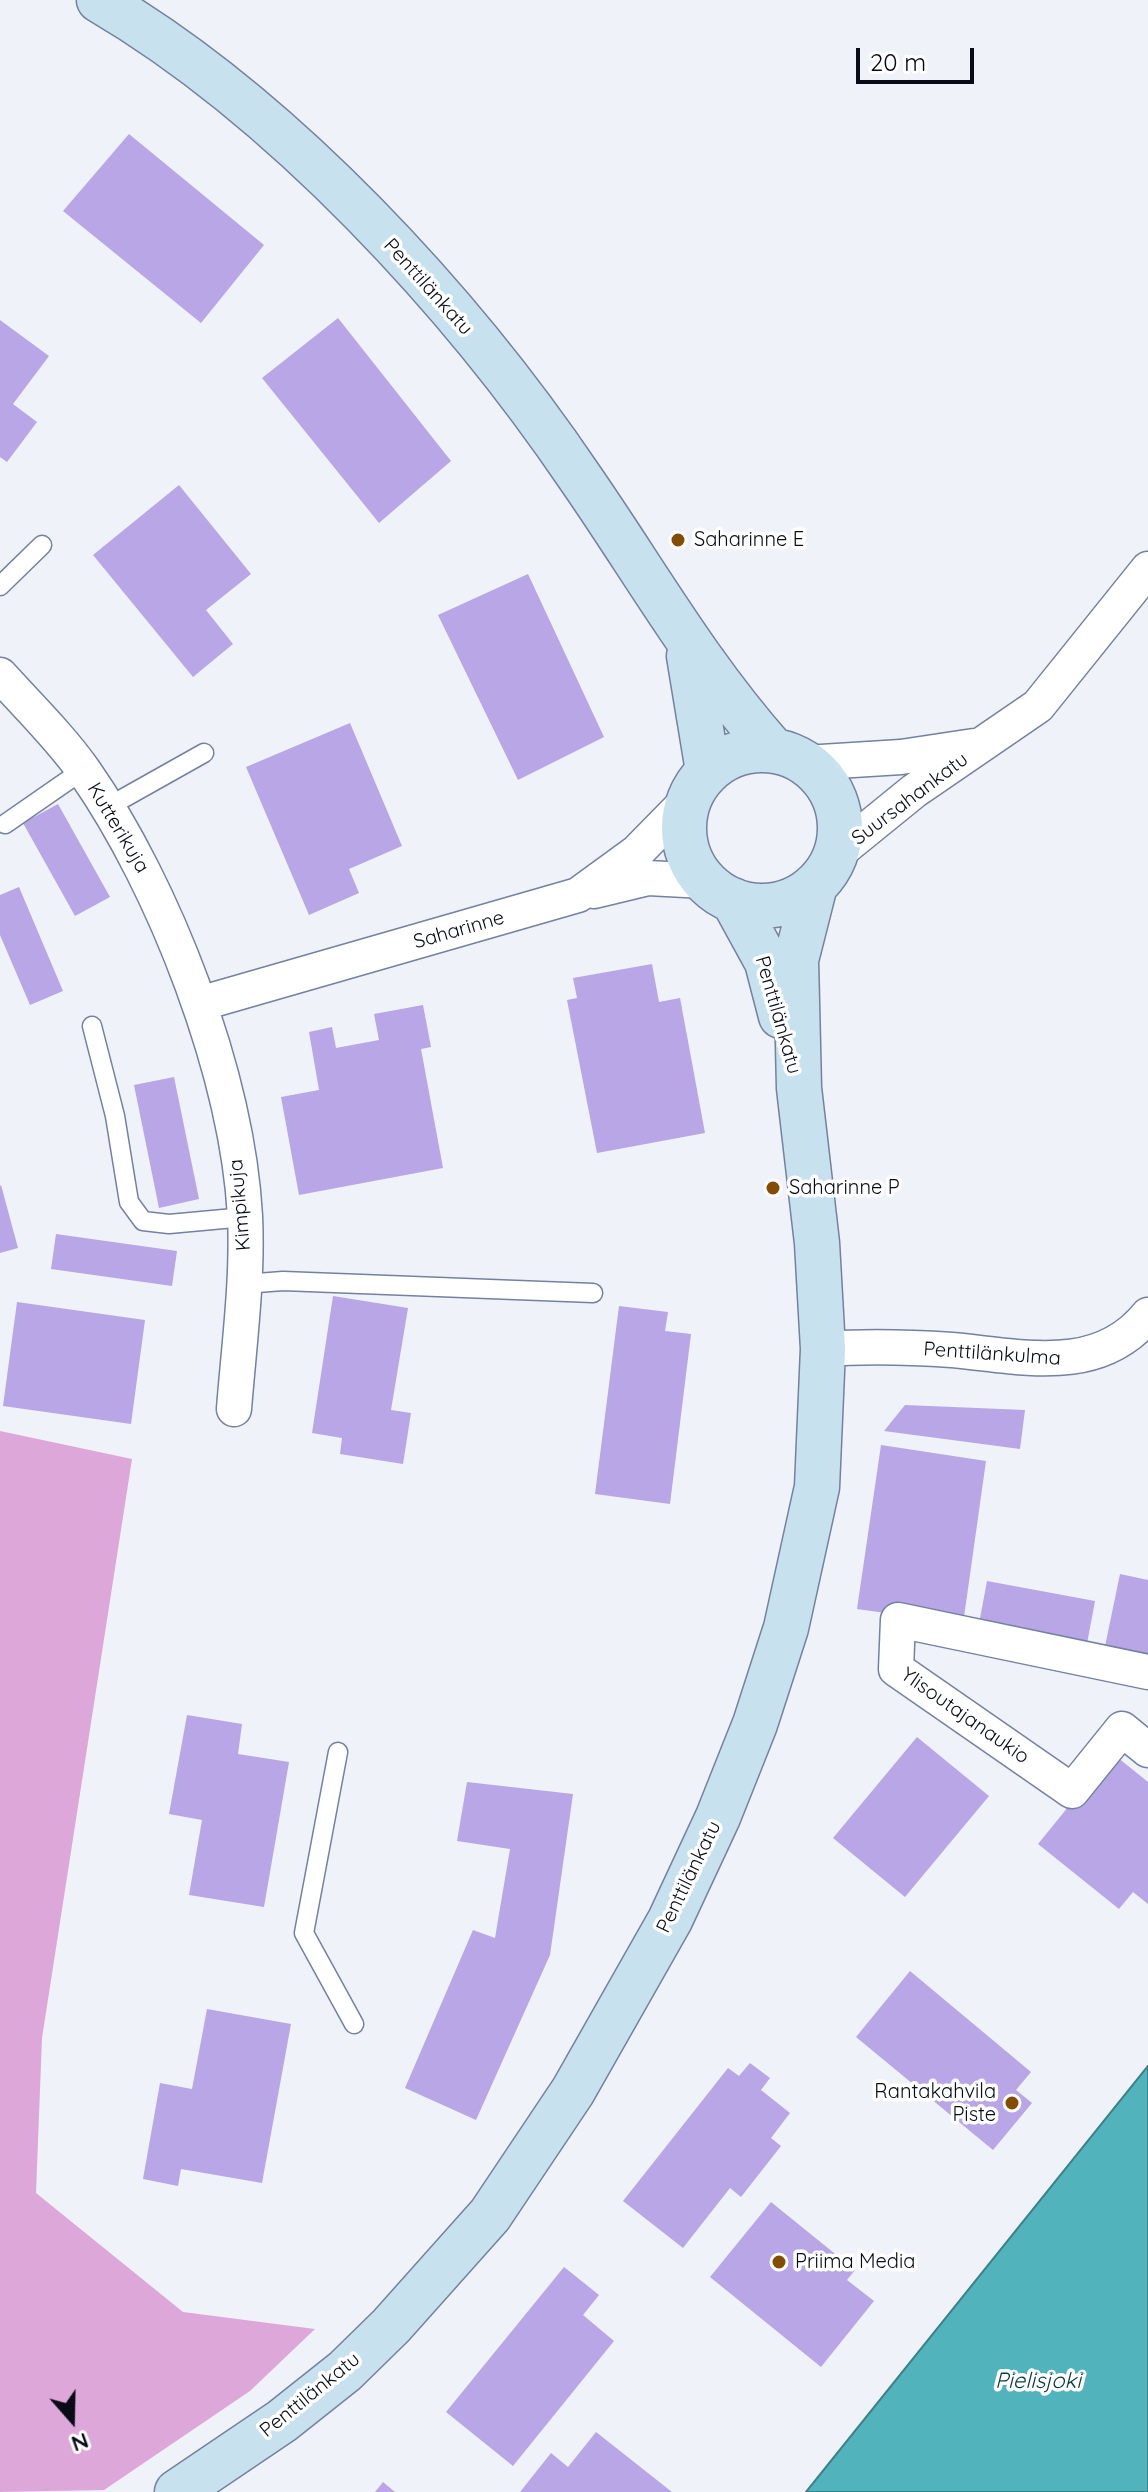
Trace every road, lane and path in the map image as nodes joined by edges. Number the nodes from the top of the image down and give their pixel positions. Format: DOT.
graph roads {
  1 [pos="99,0"];
  2 [pos="42,545"];
  3 [pos="1148,569"];
  4 [pos="0,586"];
  5 [pos="686,642"];
  6 [pos="0,675"];
  7 [pos="986,744"];
  8 [pos="204,753"];
  9 [pos="789,756"];
  10 [pos="83,770"];
  11 [pos="699,785"];
  12 [pos="106,808"];
  13 [pos="5,824"];
  14 [pos="825,870"];
  15 [pos="719,891"];
  16 [pos="578,895"];
  17 [pos="199,1004"];
  18 [pos="92,1026"];
  19 [pos="799,1088"];
  20 [pos="245,1217"];
  21 [pos="244,1284"];
  22 [pos="593,1293"];
  23 [pos="1148,1315"];
  24 [pos="823,1349"];
  25 [pos="234,1409"];
  26 [pos="1148,1672"];
  27 [pos="1148,1750"];
  28 [pos="338,1752"];
  29 [pos="354,2024"];
  30 [pos="177,2492"];
  1 -- 5 [label="street, Penttilänkatu"];
  2 -- 4 [label="lane"];
  3 -- 7 [label="street, Suursahankatu"];
  5 -- 9 [label="street, Penttilänkatu"];
  5 -- 11 [label="street"];
  6 -- 10 [label="street, Kutterikuja"];
  7 -- 9 [label="street, Suursahankatu"];
  7 -- 14 [label="street, Suursahankatu"];
  8 -- 12 [label="lane"];
  9 -- 11 [label="street"];
  9 -- 14 [label="street"];
  10 -- 12 [label="street, Kutterikuja"];
  10 -- 13 [label="lane"];
  11 -- 15 [label="street"];
  11 -- 16 [label="street, Saharinne"];
  12 -- 17 [label="street, Kutterikuja"];
  14 -- 15 [label="street"];
  14 -- 19 [label="street, Penttilänkatu"];
  15 -- 16 [label="street"];
  15 -- 19 [label="street, Penttilänkatu"];
  16 -- 17 [label="street, Saharinne"];
  17 -- 20 [label="street, Kimpikuja"];
  18 -- 20 [label="lane"];
  19 -- 24 [label="street, Penttilänkatu"];
  20 -- 21 [label="street, Kimpikuja"];
  21 -- 22 [label="lane"];
  21 -- 25 [label="street, Kimpikuja"];
  23 -- 24 [label="street, Penttilänkulma"];
  24 -- 30 [label="street, Penttilänkatu"];
  26 -- 27 [label="street, Ylisoutajanaukio"];
  28 -- 29 [label="lane"];
}
